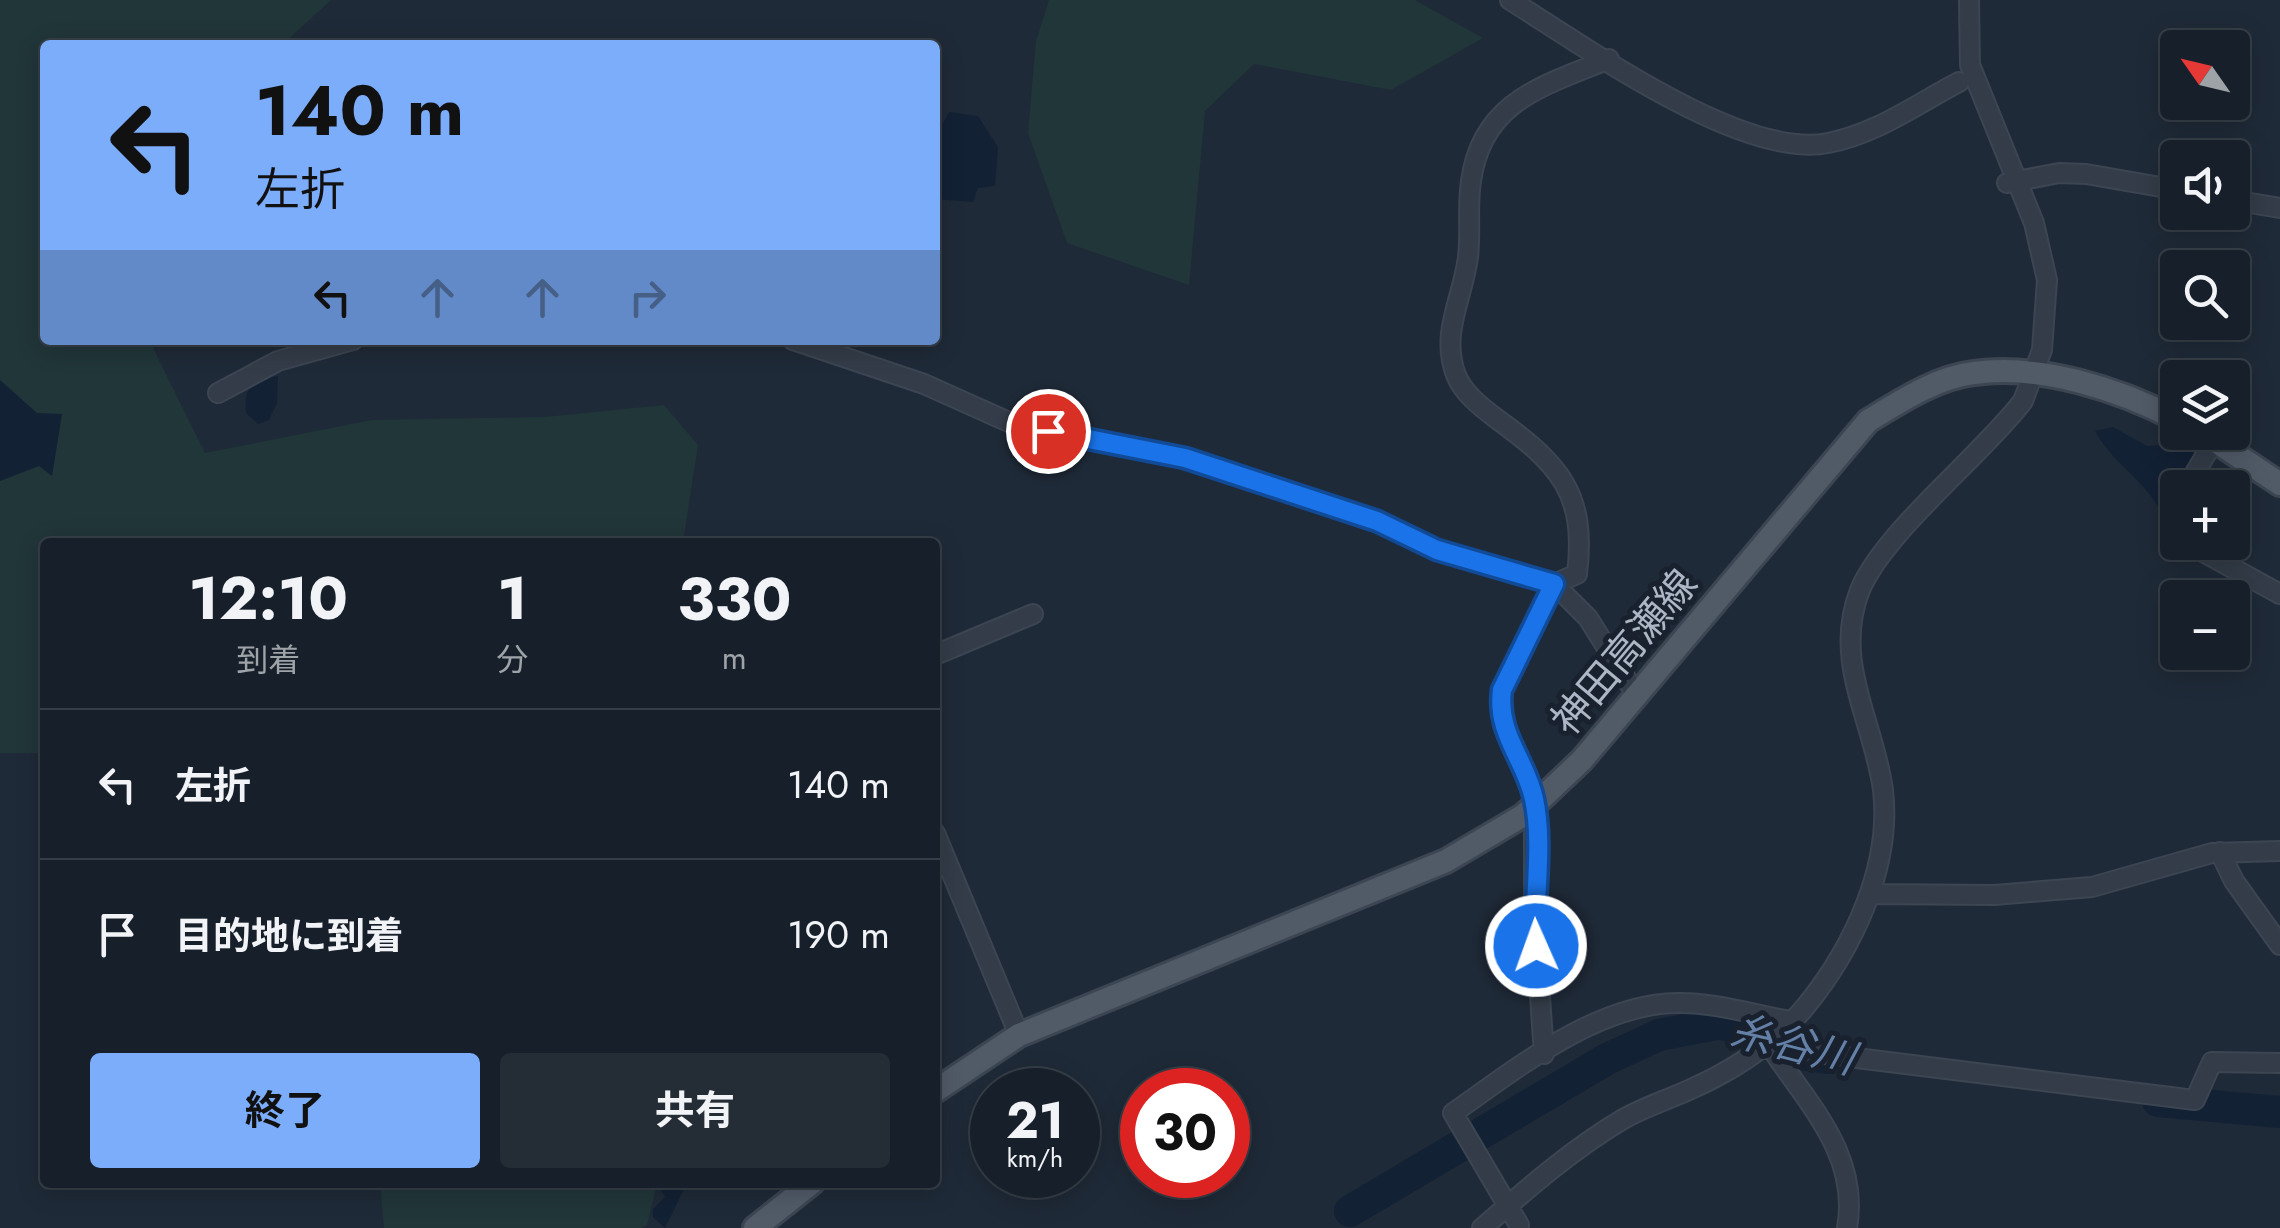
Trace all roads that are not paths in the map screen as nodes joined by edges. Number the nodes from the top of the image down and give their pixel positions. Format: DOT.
graph roads {
  1 [pos="1510,0"];
  2 [pos="1969,0"];
  3 [pos="1608,60"];
  4 [pos="1960,82"];
  5 [pos="2012,182"];
  6 [pos="2160,187"];
  7 [pos="2250,203"];
  8 [pos="2280,208"];
  9 [pos="335,345"];
  10 [pos="808,345"];
  11 [pos="2033,372"];
  12 [pos="218,393"];
  13 [pos="2160,411"];
  14 [pos="2230,450"];
  15 [pos="2280,484"];
  16 [pos="2217,560"];
  17 [pos="1554,584"];
  18 [pos="2280,594"];
  19 [pos="1033,614"];
  20 [pos="940,653"];
  21 [pos="1637,696"];
  22 [pos="1535,805"];
  23 [pos="940,845"];
  24 [pos="2280,851"];
  25 [pos="2220,852"];
  26 [pos="1870,894"];
  27 [pos="2280,946"];
  28 [pos="1790,1022"];
  29 [pos="1020,1035"];
  30 [pos="1773,1050"];
  31 [pos="1544,1054"];
  32 [pos="2280,1062"];
  33 [pos="940,1089"];
  34 [pos="806,1188"];
  35 [pos="1508,1206"];
  36 [pos="1520,1226"];
  37 [pos="756,1228"];
  38 [pos="1482,1228"];
  39 [pos="1847,1228"];
  1 -- 3 [label="street"];
  2 -- 5 [label="street"];
  3 -- 4 [label="street"];
  3 -- 17 [label="street"];
  5 -- 6 [label="street"];
  5 -- 11 [label="street"];
  7 -- 8 [label="street"];
  9 -- 12 [label="street"];
  10 -- 17 [label="street"];
  11 -- 13 [label="main road, 神田高瀬線"];
  11 -- 21 [label="main road, 神田高瀬線"];
  11 -- 26 [label="street"];
  14 -- 15 [label="main road"];
  16 -- 18 [label="street"];
  17 -- 21 [label="street"];
  17 -- 22 [label="street"];
  19 -- 20 [label="street"];
  21 -- 22 [label="main road, 神田高瀬線"];
  22 -- 29 [label="main road, 神田高瀬線"];
  22 -- 31 [label="street"];
  23 -- 29 [label="street"];
  24 -- 25 [label="street"];
  25 -- 26 [label="street"];
  25 -- 27 [label="street"];
  26 -- 28 [label="street"];
  28 -- 30 [label="street"];
  28 -- 31 [label="street"];
  29 -- 33 [label="main road, 神田高瀬線"];
  30 -- 32 [label="street"];
  30 -- 35 [label="street"];
  30 -- 39 [label="street"];
  31 -- 35 [label="street"];
  34 -- 37 [label="main road"];
  35 -- 36 [label="street"];
  35 -- 38 [label="street"];
}
